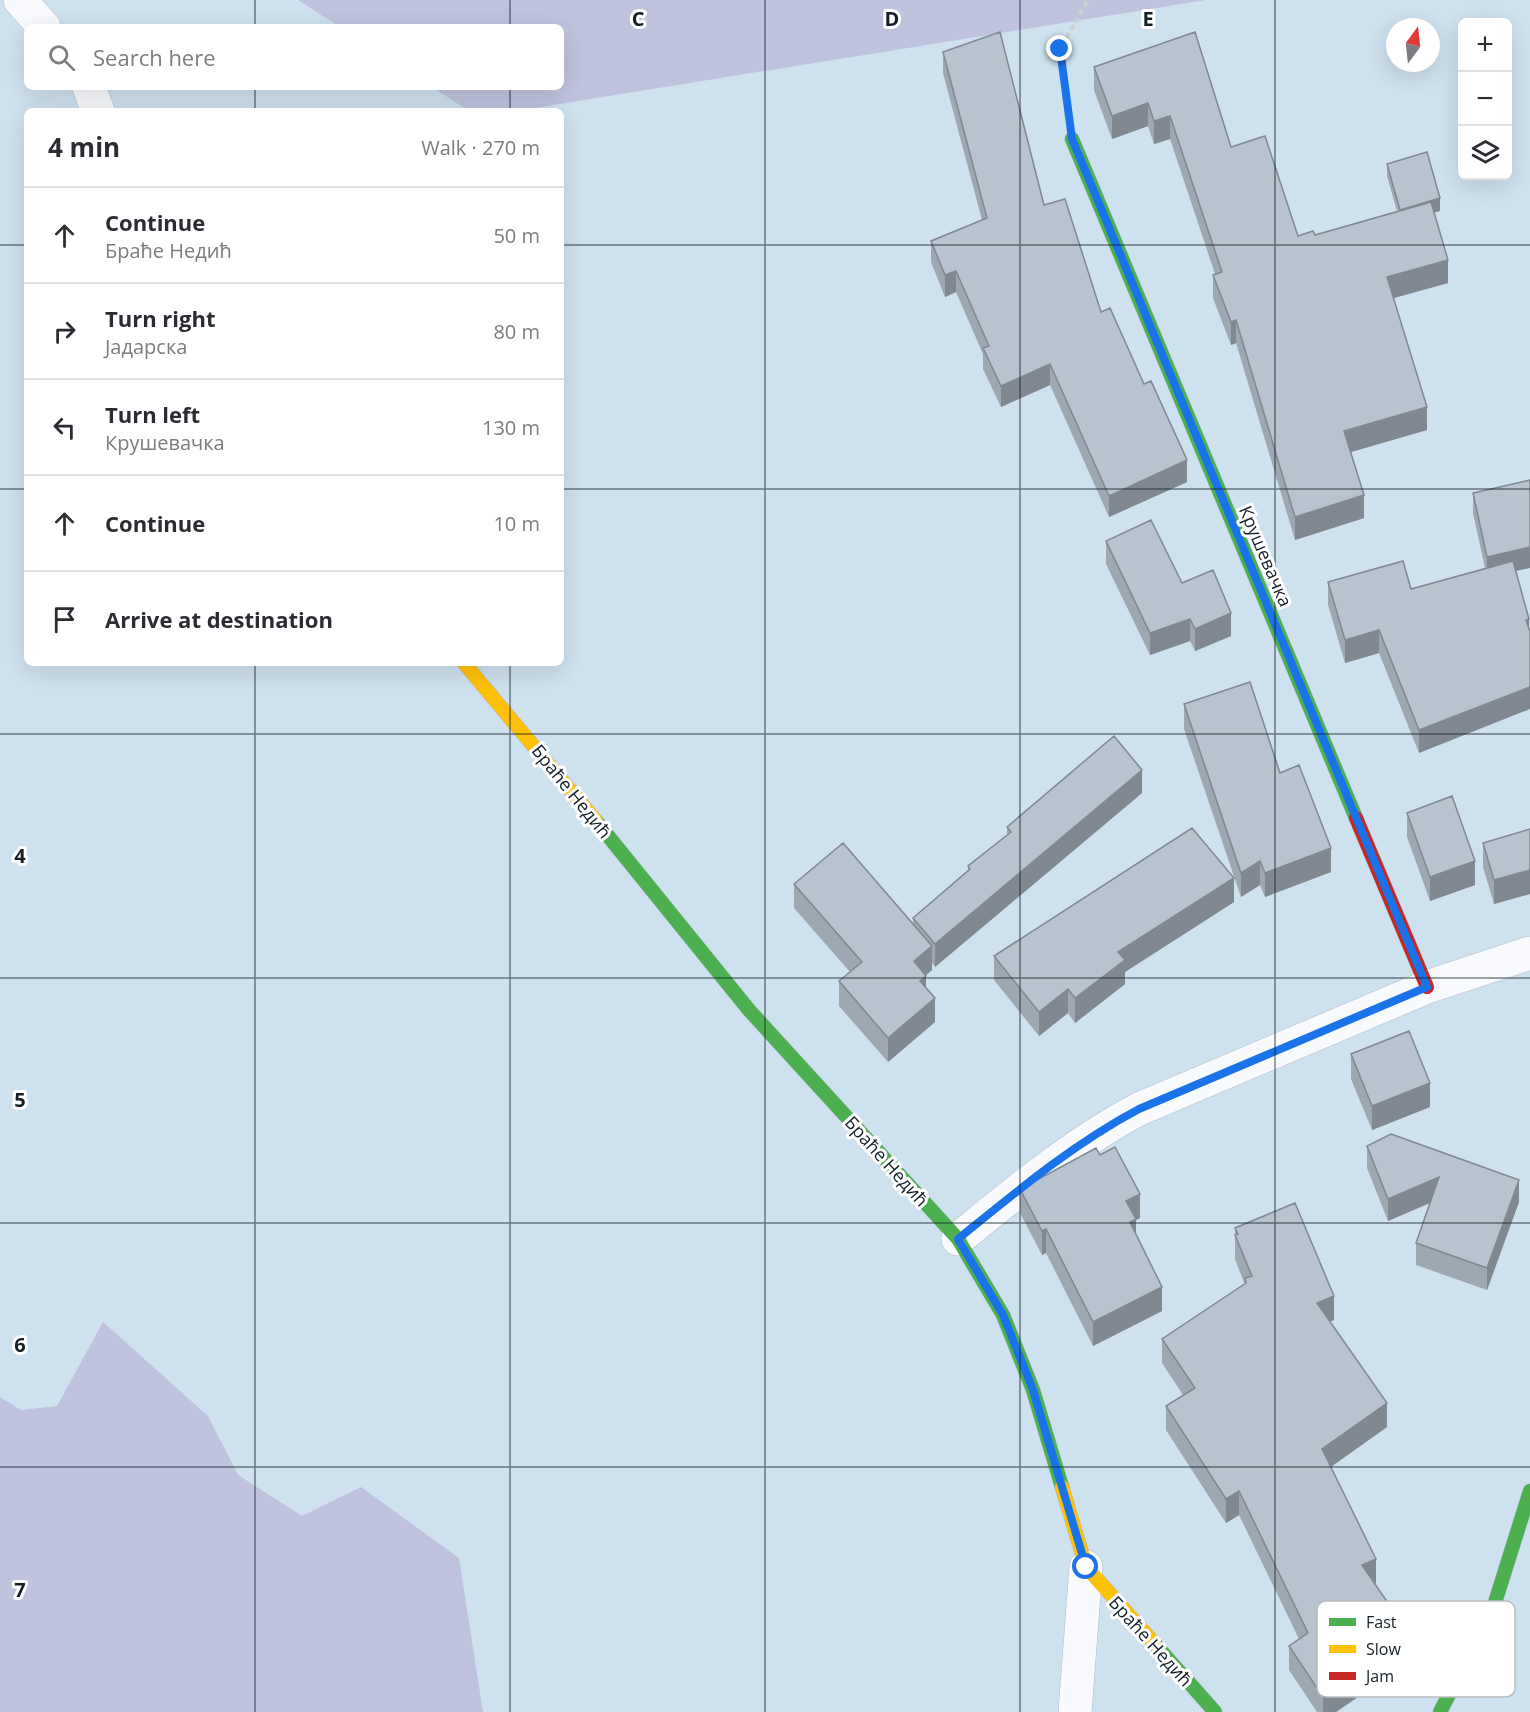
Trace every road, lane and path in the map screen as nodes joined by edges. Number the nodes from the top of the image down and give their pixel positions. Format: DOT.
graph roads {
  1 [pos="20,0"];
  2 [pos="1088,0"];
  3 [pos="41,24"];
  4 [pos="90,90"];
  5 [pos="97,108"];
  6 [pos="1072,139"];
  7 [pos="467,666"];
  8 [pos="1530,953"];
  9 [pos="1427,987"];
  10 [pos="958,1239"];
  11 [pos="1530,1491"];
  12 [pos="1086,1567"];
  13 [pos="1496,1601"];
  14 [pos="1448,1697"];
  15 [pos="1075,1712"];
  16 [pos="1215,1712"];
  17 [pos="1440,1712"];
  1 -- 3 [label="street"];
  2 -- 6 [label="path"];
  4 -- 5 [label="street"];
  6 -- 9 [label="street, Крушевачка"];
  7 -- 10 [label="street, Браће Недић"];
  8 -- 9 [label="street"];
  9 -- 10 [label="street"];
  10 -- 12 [label="street, Браће Недић"];
  11 -- 13 [label="street"];
  12 -- 15 [label="street"];
  12 -- 16 [label="street, Браће Недић"];
  14 -- 17 [label="street"];
}
